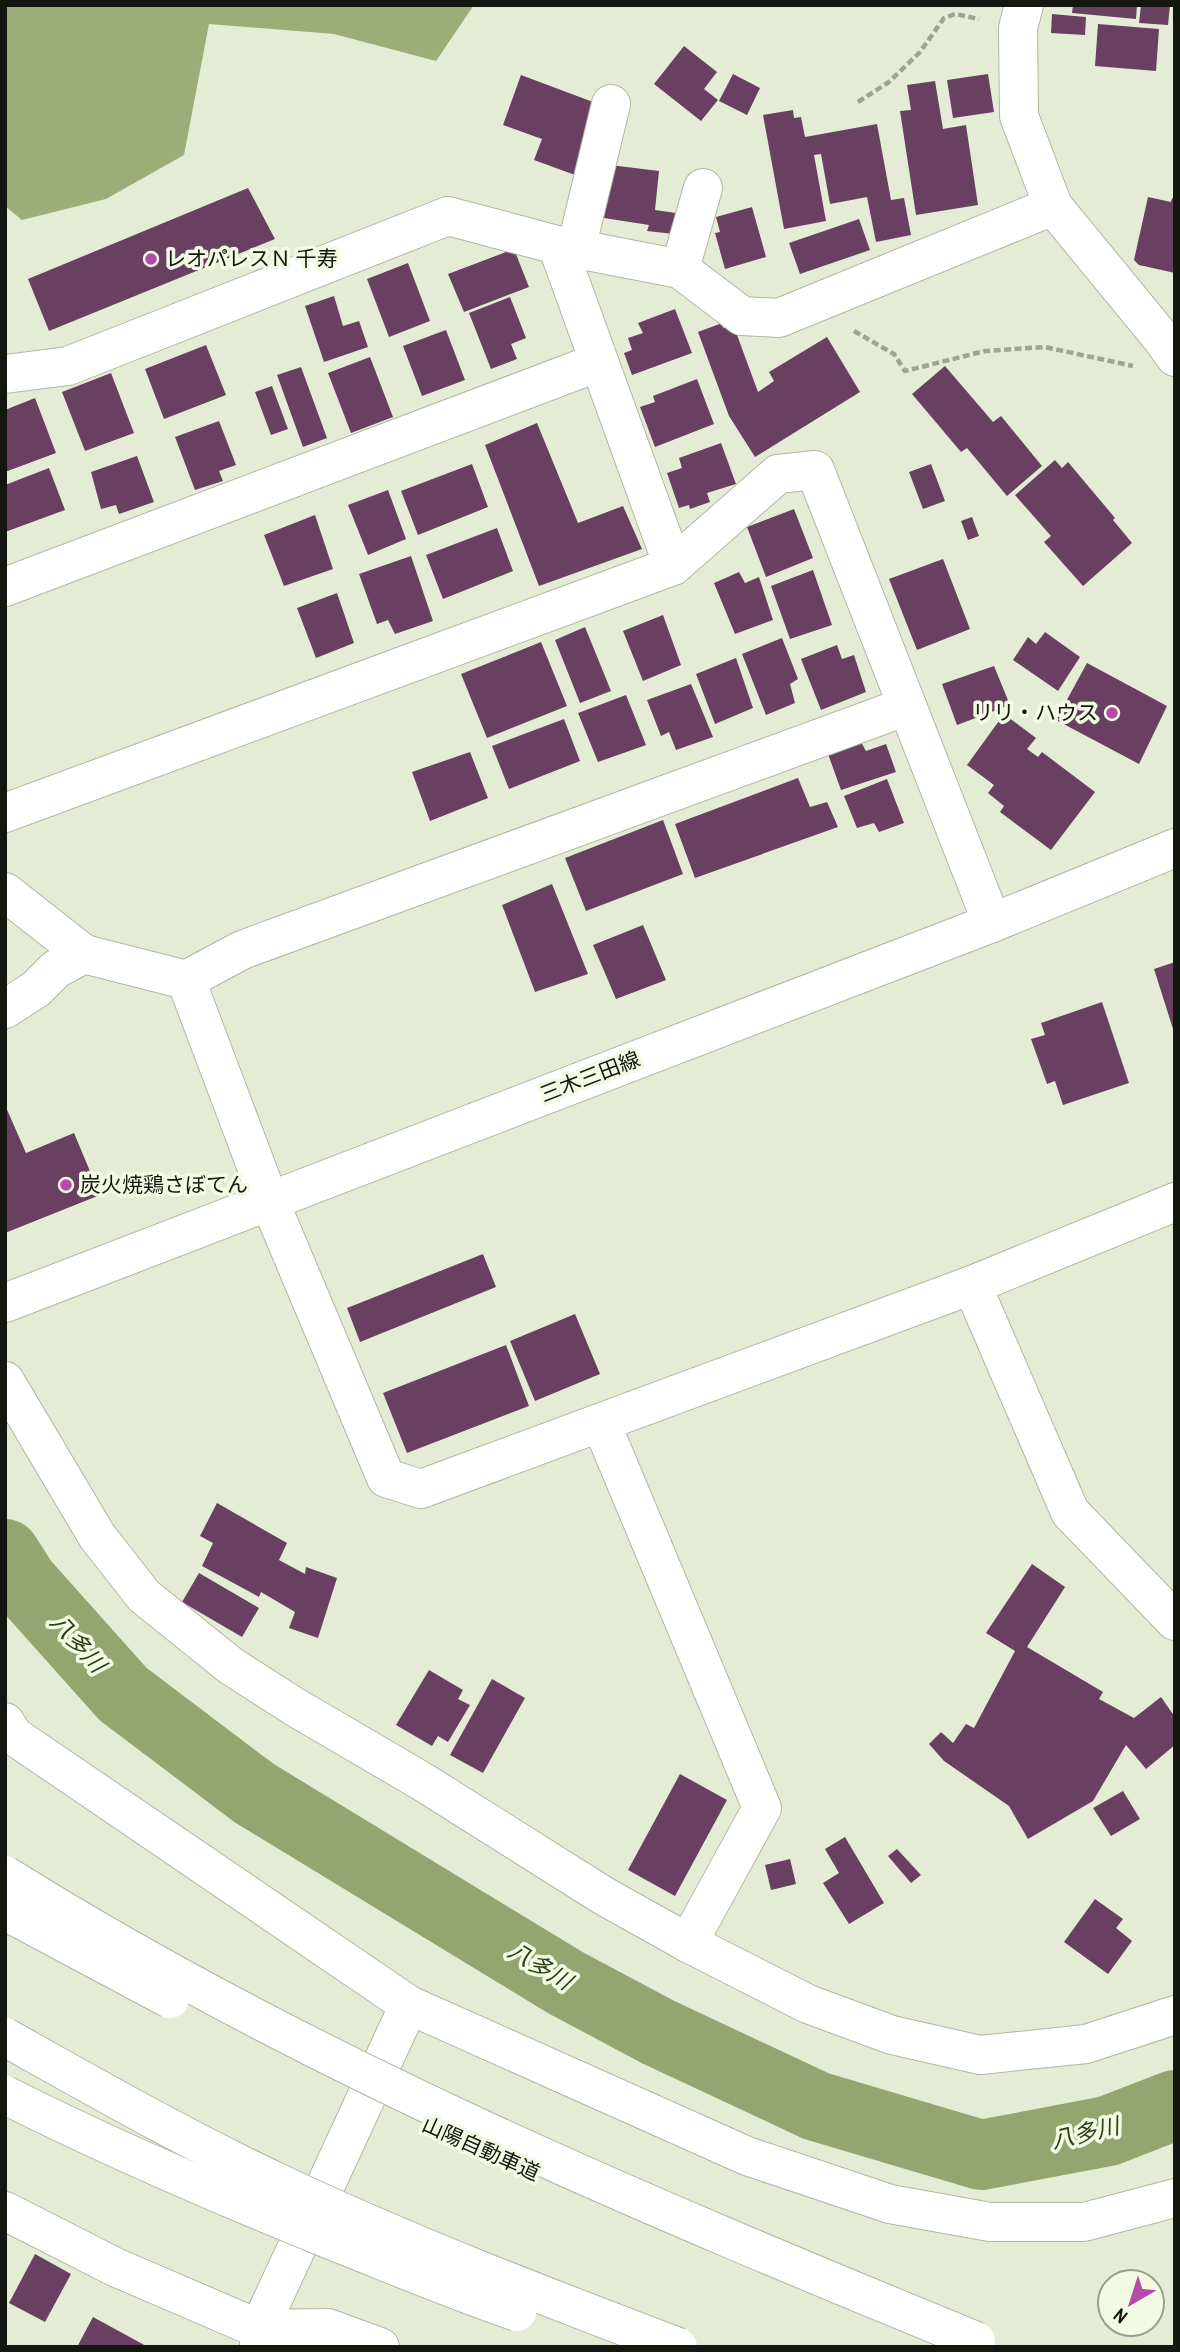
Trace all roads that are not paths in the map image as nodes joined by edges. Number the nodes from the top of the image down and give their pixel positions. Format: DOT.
graph roads {
  1 [pos="1021,17"];
  2 [pos="611,104"];
  3 [pos="703,188"];
  4 [pos="1053,206"];
  5 [pos="567,247"];
  6 [pos="680,269"];
  7 [pos="1175,357"];
  8 [pos="599,362"];
  9 [pos="5,374"];
  10 [pos="673,566"];
  11 [pos="5,587"];
  12 [pos="907,706"];
  13 [pos="5,813"];
  14 [pos="1175,848"];
  15 [pos="5,892"];
  16 [pos="992,923"];
  17 [pos="84,954"];
  18 [pos="186,980"];
  19 [pos="5,1009"];
  20 [pos="269,1200"];
  21 [pos="1175,1202"];
  22 [pos="972,1285"];
  23 [pos="5,1303"];
  24 [pos="5,1381"];
  25 [pos="601,1423"];
  26 [pos="1175,1621"];
  27 [pos="5,1722"];
  28 [pos="5,1875"];
  29 [pos="5,1911"];
  30 [pos="688,1943"];
  31 [pos="409,2005"];
  32 [pos="1175,2015"];
  33 [pos="5,2037"];
  34 [pos="5,2095"];
  35 [pos="1175,2198"];
  36 [pos="5,2211"];
  37 [pos="259,2338"];
  38 [pos="380,2347"];
  39 [pos="619,2347"];
  40 [pos="677,2347"];
  1 -- 4 [label="main road"];
  2 -- 5 [label="main road"];
  3 -- 6 [label="main road"];
  4 -- 6 [label="main road"];
  4 -- 7 [label="main road"];
  5 -- 6 [label="main road"];
  5 -- 8 [label="main road"];
  5 -- 9 [label="main road"];
  8 -- 10 [label="main road"];
  8 -- 11 [label="main road"];
  10 -- 12 [label="main road"];
  10 -- 13 [label="main road"];
  12 -- 16 [label="main road"];
  12 -- 18 [label="main road"];
  14 -- 16 [label="main road, 三木三田線"];
  15 -- 17 [label="main road"];
  16 -- 20 [label="main road, 三木三田線"];
  17 -- 18 [label="main road"];
  17 -- 19 [label="main road"];
  18 -- 20 [label="main road"];
  20 -- 23 [label="main road, 三木三田線"];
  20 -- 25 [label="main road"];
  21 -- 22 [label="main road"];
  22 -- 25 [label="main road"];
  22 -- 26 [label="main road"];
  24 -- 30 [label="main road"];
  25 -- 30 [label="main road"];
  27 -- 31 [label="main road"];
  28 -- 29 [label="main road, 山陽自動車道, bridge"];
  30 -- 32 [label="main road"];
  31 -- 35 [label="main road"];
  31 -- 37 [label="main road"];
  33 -- 40 [label="main road, bridge"];
  34 -- 39 [label="main road, bridge"];
  36 -- 37 [label="main road"];
  37 -- 38 [label="main road"];
}
